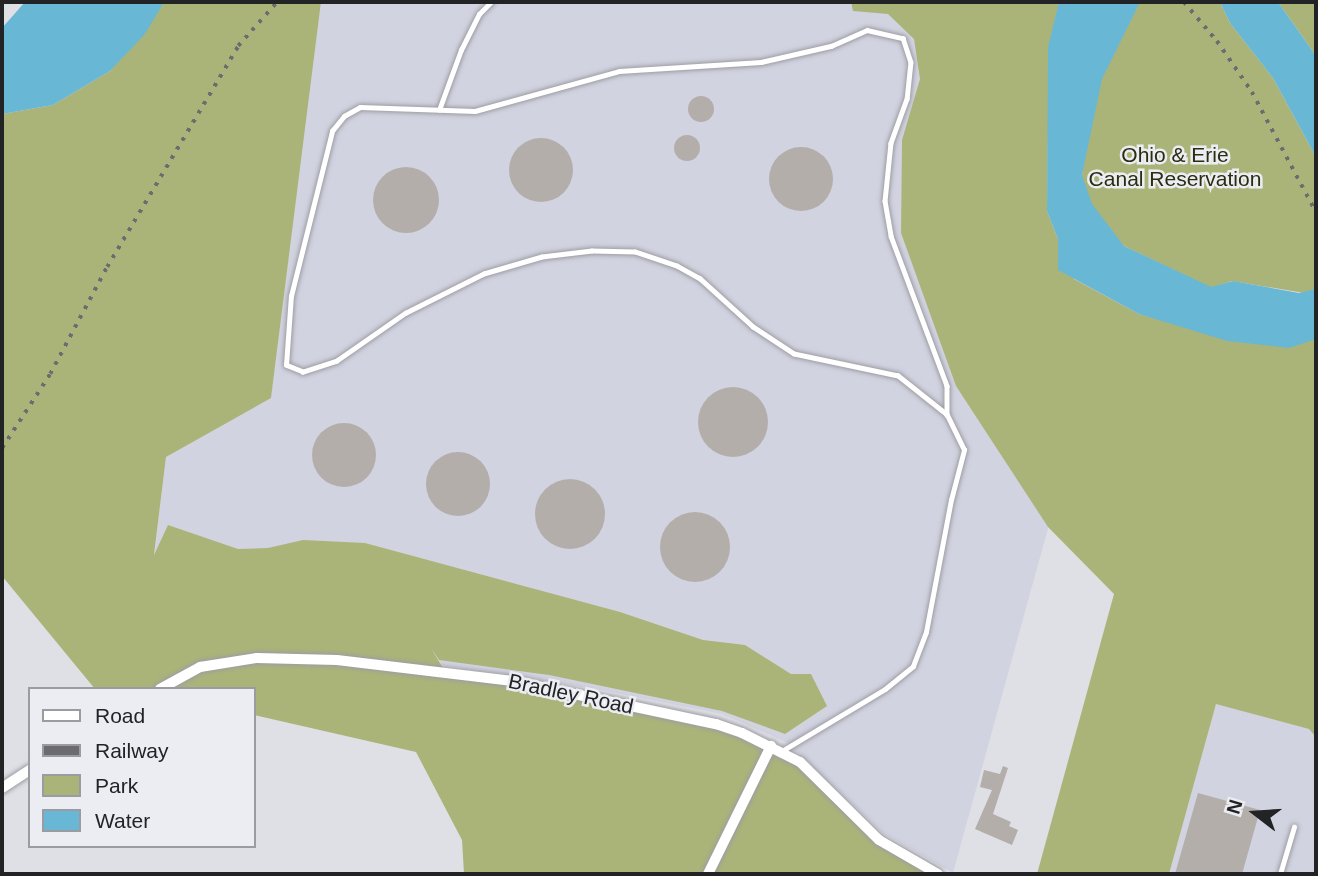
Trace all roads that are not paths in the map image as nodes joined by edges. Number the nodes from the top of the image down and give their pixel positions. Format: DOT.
graph roads {
  1 [pos="491,2"];
  2 [pos="439,110"];
  3 [pos="947,415"];
  4 [pos="164,687"];
  5 [pos="771,746"];
  6 [pos="781,752"];
  7 [pos="28,771"];
  8 [pos="2,788"];
  9 [pos="1294,827"];
  10 [pos="708,874"];
  11 [pos="938,874"];
  12 [pos="1280,874"];
  1 -- 2 [label="lane"];
  2 -- 3 [label="lane"];
  2 -- 3 [label="lane"];
  3 -- 6 [label="lane"];
  4 -- 5 [label="street, Bradley Road"];
  5 -- 6 [label="street, Bradley Road"];
  5 -- 10 [label="street"];
  6 -- 11 [label="street, Bradley Road"];
  7 -- 8 [label="street"];
  9 -- 12 [label="lane"];
}
